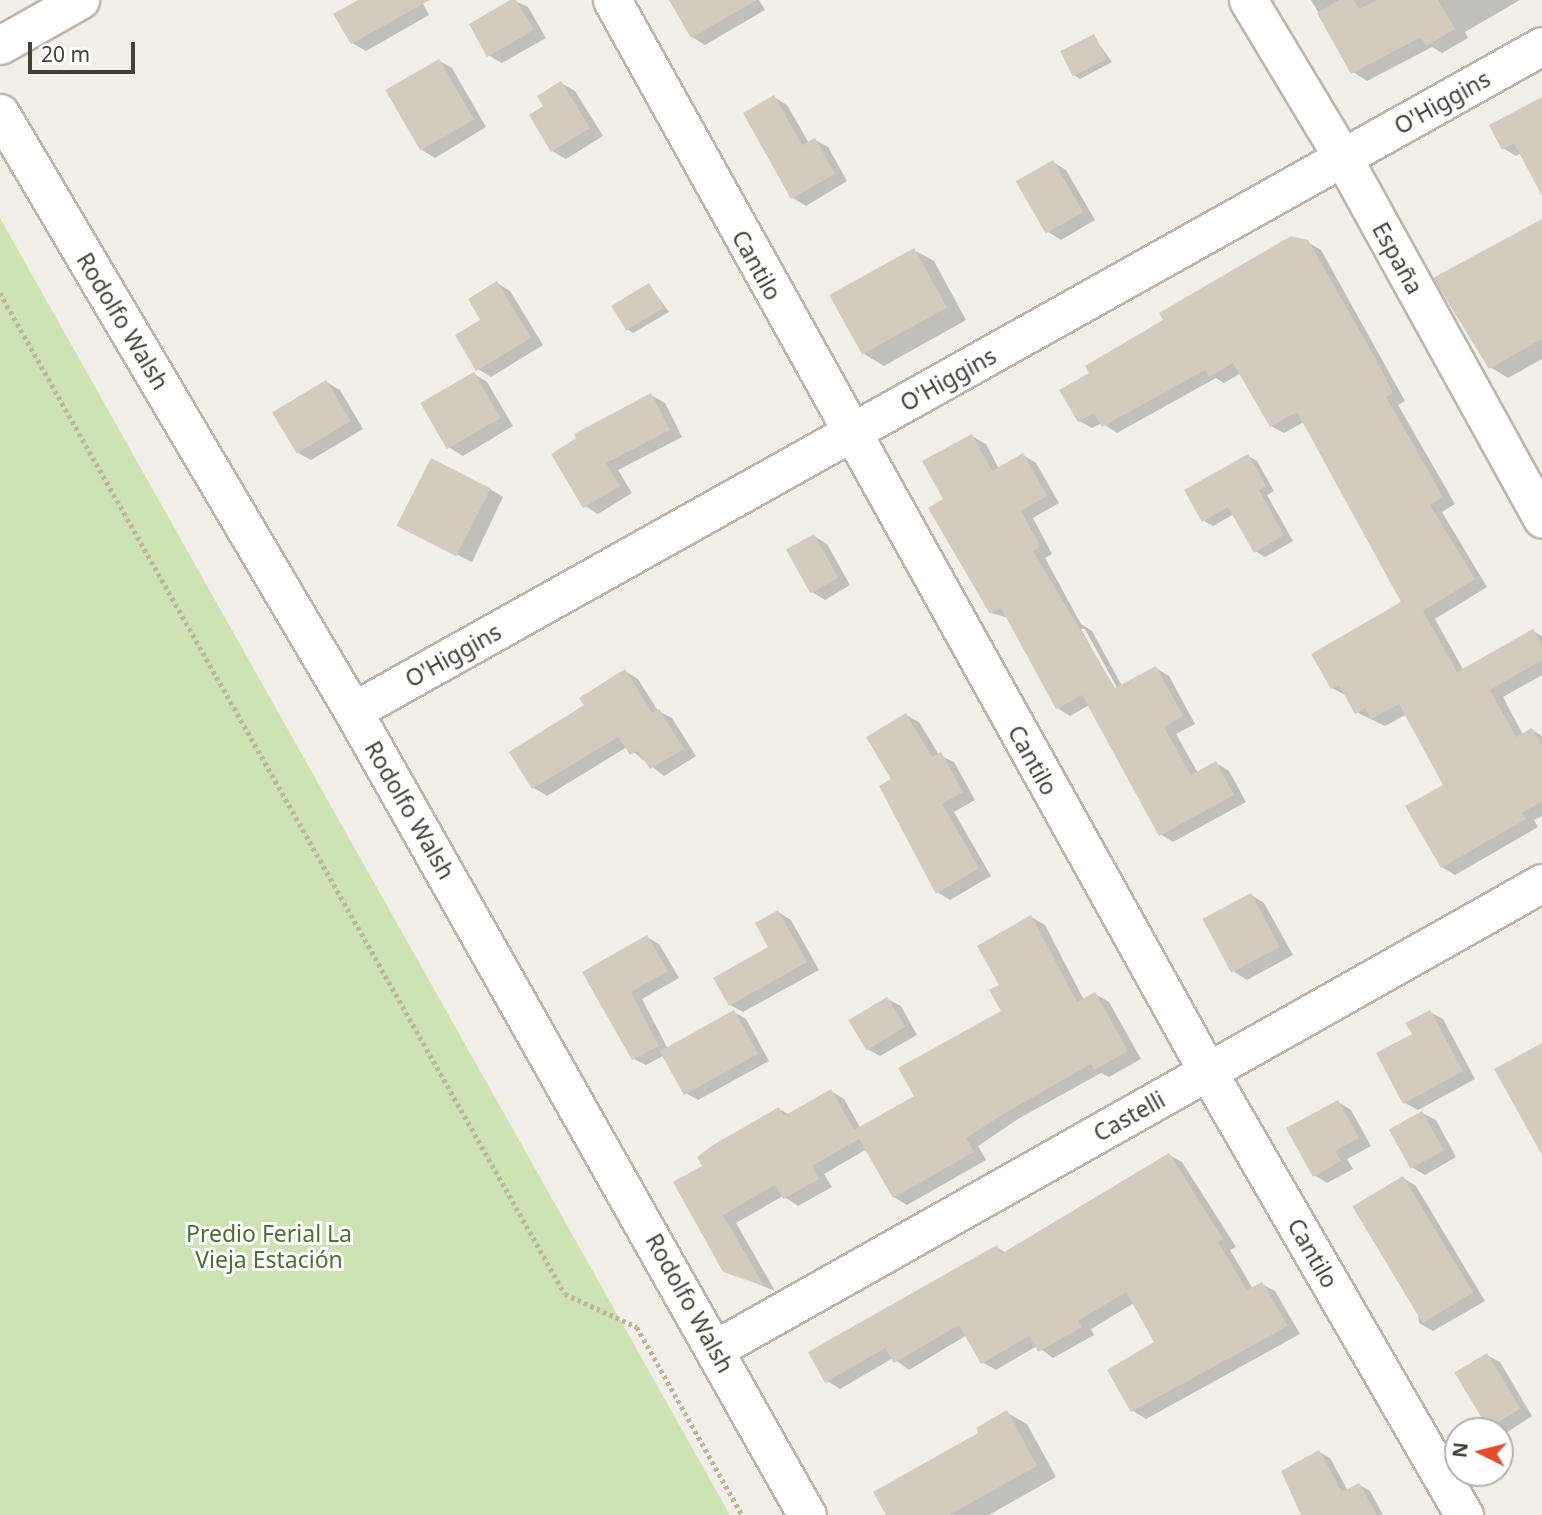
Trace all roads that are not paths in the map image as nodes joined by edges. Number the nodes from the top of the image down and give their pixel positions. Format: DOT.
graph roads {
  1 [pos="80,0"];
  2 [pos="612,0"];
  3 [pos="1248,0"];
  4 [pos="0,45"];
  5 [pos="1542,46"];
  6 [pos="0,113"];
  7 [pos="1343,158"];
  8 [pos="850,434"];
  9 [pos="1542,519"];
  10 [pos="353,711"];
  11 [pos="1542,883"];
  12 [pos="1208,1072"];
  13 [pos="717,1348"];
  14 [pos="807,1515"];
  15 [pos="1464,1515"];
  1 -- 4 [label="street"];
  2 -- 8 [label="street, Cantilo"];
  3 -- 7 [label="street, España"];
  5 -- 7 [label="street, O'Higgins"];
  6 -- 10 [label="street, Rodolfo Walsh"];
  7 -- 8 [label="street, O'Higgins"];
  7 -- 9 [label="street, España"];
  8 -- 10 [label="street, O'Higgins"];
  8 -- 12 [label="street, Cantilo"];
  10 -- 13 [label="street, Rodolfo Walsh"];
  11 -- 12 [label="street, Castelli"];
  12 -- 13 [label="street, Castelli"];
  12 -- 15 [label="street, Cantilo"];
  13 -- 14 [label="street, Rodolfo Walsh"];
}
